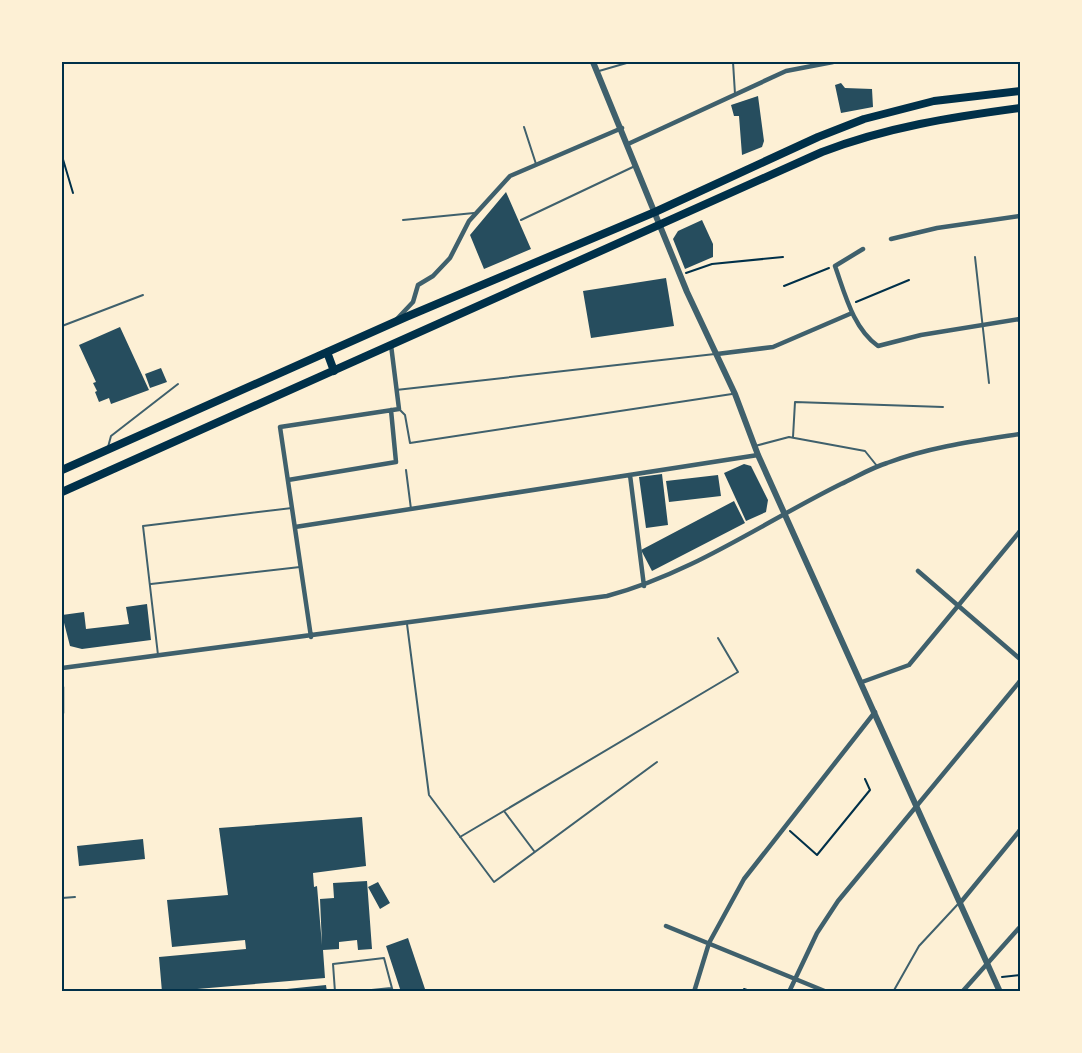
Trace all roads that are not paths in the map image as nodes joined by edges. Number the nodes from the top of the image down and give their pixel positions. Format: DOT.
graph roads {
  1 [pos="593,62"];
  2 [pos="630,62"];
  3 [pos="733,62"];
  4 [pos="833,62"];
  5 [pos="597,72"];
  6 [pos="1020,90"];
  7 [pos="735,94"];
  8 [pos="1020,108"];
  9 [pos="524,127"];
  10 [pos="622,128"];
  11 [pos="628,144"];
  12 [pos="536,164"];
  13 [pos="637,166"];
  14 [pos="655,212"];
  15 [pos="475,213"];
  16 [pos="1020,216"];
  17 [pos="403,220"];
  18 [pos="521,220"];
  19 [pos="660,225"];
  20 [pos="891,239"];
  21 [pos="863,249"];
  22 [pos="975,257"];
  23 [pos="143,295"];
  24 [pos="852,313"];
  25 [pos="1020,319"];
  26 [pos="393,323"];
  27 [pos="982,325"];
  28 [pos="62,326"];
  29 [pos="391,345"];
  30 [pos="327,352"];
  31 [pos="717,354"];
  32 [pos="334,371"];
  33 [pos="989,383"];
  34 [pos="178,384"];
  35 [pos="396,390"];
  36 [pos="735,394"];
  37 [pos="943,406"];
  38 [pos="399,409"];
  39 [pos="391,410"];
  40 [pos="1020,434"];
  41 [pos="793,437"];
  42 [pos="755,446"];
  43 [pos="107,448"];
  44 [pos="758,455"];
  45 [pos="878,467"];
  46 [pos="62,470"];
  47 [pos="406,470"];
  48 [pos="630,475"];
  49 [pos="288,480"];
  50 [pos="62,492"];
  51 [pos="292,508"];
  52 [pos="412,510"];
  53 [pos="786,512"];
  54 [pos="295,527"];
  55 [pos="1020,531"];
  56 [pos="301,567"];
  57 [pos="918,571"];
  58 [pos="151,584"];
  59 [pos="644,586"];
  60 [pos="959,607"];
  61 [pos="407,624"];
  62 [pos="311,637"];
  63 [pos="718,638"];
  64 [pos="158,655"];
  65 [pos="1020,659"];
  66 [pos="62,668"];
  67 [pos="1020,681"];
  68 [pos="862,682"];
  69 [pos="62,687"];
  70 [pos="875,712"];
  71 [pos="62,713"];
  72 [pos="657,762"];
  73 [pos="917,806"];
  74 [pos="504,811"];
  75 [pos="1020,830"];
  76 [pos="460,837"];
  77 [pos="534,852"];
  78 [pos="75,897"];
  79 [pos="62,898"];
  80 [pos="961,902"];
  81 [pos="666,926"];
  82 [pos="1020,927"];
  83 [pos="709,943"];
  84 [pos="987,965"];
  85 [pos="793,980"];
  86 [pos="393,990"];
  87 [pos="334,992"];
  88 [pos="352,992"];
  89 [pos="694,992"];
  90 [pos="789,992"];
  91 [pos="827,992"];
  92 [pos="893,992"];
  93 [pos="962,992"];
  94 [pos="1000,992"];
  1 -- 5 [label="street"];
  2 -- 5 [label="lane"];
  3 -- 7 [label="lane"];
  4 -- 7 [label="street"];
  5 -- 10 [label="street"];
  6 -- 14 [label="main road"];
  7 -- 11 [label="street"];
  8 -- 19 [label="main road"];
  9 -- 12 [label="lane"];
  10 -- 11 [label="street"];
  10 -- 12 [label="street"];
  11 -- 13 [label="street"];
  12 -- 15 [label="street"];
  13 -- 14 [label="street"];
  13 -- 18 [label="lane"];
  14 -- 19 [label="street"];
  14 -- 26 [label="main road"];
  15 -- 17 [label="lane"];
  15 -- 26 [label="street"];
  16 -- 20 [label="street"];
  19 -- 29 [label="main road"];
  19 -- 31 [label="street"];
  21 -- 24 [label="street"];
  22 -- 27 [label="lane"];
  23 -- 28 [label="lane"];
  24 -- 27 [label="street"];
  24 -- 31 [label="street"];
  25 -- 27 [label="street"];
  26 -- 30 [label="main road"];
  27 -- 33 [label="lane"];
  29 -- 32 [label="main road"];
  29 -- 35 [label="street"];
  30 -- 32 [label="main road"];
  30 -- 43 [label="main road"];
  31 -- 35 [label="lane"];
  31 -- 36 [label="street"];
  32 -- 50 [label="main road"];
  34 -- 43 [label="lane"];
  35 -- 38 [label="street"];
  36 -- 38 [label="lane"];
  36 -- 42 [label="street"];
  37 -- 41 [label="lane"];
  38 -- 39 [label="street"];
  39 -- 49 [label="street"];
  39 -- 49 [label="street"];
  40 -- 45 [label="street"];
  41 -- 42 [label="lane"];
  41 -- 45 [label="lane"];
  42 -- 44 [label="street"];
  43 -- 46 [label="main road"];
  44 -- 48 [label="street"];
  44 -- 53 [label="street"];
  45 -- 53 [label="street"];
  47 -- 52 [label="lane"];
  48 -- 52 [label="street"];
  48 -- 59 [label="street"];
  49 -- 51 [label="street"];
  51 -- 54 [label="street"];
  51 -- 58 [label="lane"];
  52 -- 54 [label="street"];
  53 -- 59 [label="street"];
  53 -- 68 [label="street"];
  54 -- 56 [label="street"];
  55 -- 60 [label="street"];
  56 -- 58 [label="lane"];
  56 -- 62 [label="street"];
  57 -- 60 [label="street"];
  58 -- 64 [label="lane"];
  59 -- 61 [label="street"];
  60 -- 65 [label="street"];
  60 -- 68 [label="street"];
  61 -- 62 [label="street"];
  61 -- 76 [label="lane"];
  62 -- 64 [label="street"];
  63 -- 74 [label="lane"];
  64 -- 66 [label="street"];
  67 -- 73 [label="street"];
  68 -- 70 [label="street"];
  69 -- 71 [label="street"];
  70 -- 73 [label="street"];
  70 -- 83 [label="street"];
  72 -- 77 [label="lane"];
  73 -- 80 [label="street"];
  73 -- 85 [label="street"];
  74 -- 76 [label="lane"];
  74 -- 77 [label="lane"];
  75 -- 80 [label="street"];
  76 -- 77 [label="lane"];
  78 -- 79 [label="lane"];
  80 -- 84 [label="street"];
  80 -- 92 [label="lane"];
  81 -- 83 [label="street"];
  82 -- 84 [label="street"];
  83 -- 85 [label="street"];
  83 -- 89 [label="street"];
  84 -- 93 [label="street"];
  84 -- 94 [label="street"];
  85 -- 90 [label="street"];
  85 -- 91 [label="street"];
  86 -- 87 [label="lane"];
  86 -- 88 [label="lane"];
}
